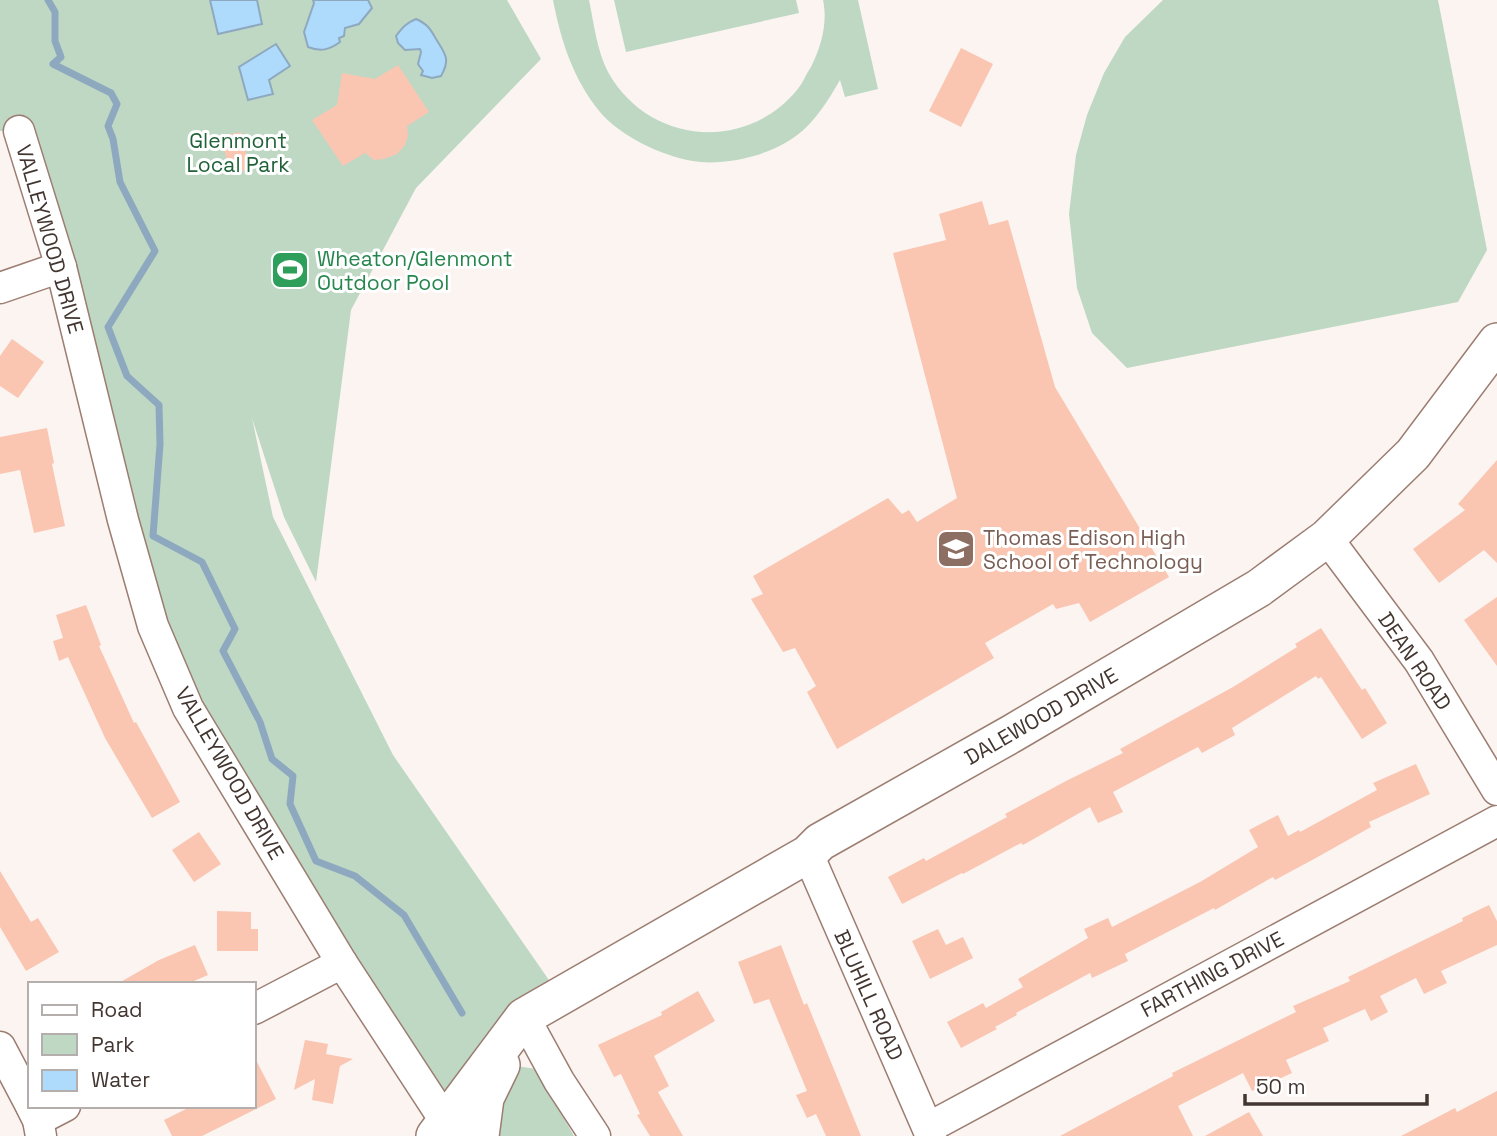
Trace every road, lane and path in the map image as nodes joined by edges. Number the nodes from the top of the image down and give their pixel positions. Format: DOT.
graph roads {
  1 [pos="19,131"];
  2 [pos="61,267"];
  3 [pos="0,288"];
  4 [pos="1497,342"];
  5 [pos="1327,538"];
  6 [pos="1497,790"];
  7 [pos="1497,821"];
  8 [pos="808,854"];
  9 [pos="342,964"];
  10 [pos="256,1008"];
  11 [pos="524,1017"];
  12 [pos="0,1047"];
  13 [pos="28,1103"];
  14 [pos="60,1108"];
  15 [pos="35,1117"];
  16 [pos="445,1131"];
  17 [pos="929,1132"];
  18 [pos="480,1136"];
  19 [pos="595,1136"];
  1 -- 2 [label="street, VALLEYWOOD DRIVE"];
  2 -- 3 [label="street"];
  2 -- 9 [label="street, VALLEYWOOD DRIVE"];
  4 -- 5 [label="street, DALEWOOD DRIVE"];
  5 -- 6 [label="street, DEAN ROAD"];
  5 -- 8 [label="street, DALEWOOD DRIVE"];
  7 -- 17 [label="street, FARTHING DRIVE"];
  8 -- 11 [label="street, DALEWOOD DRIVE"];
  8 -- 17 [label="street, BLUHILL ROAD"];
  9 -- 10 [label="street"];
  9 -- 16 [label="street, VALLEYWOOD DRIVE"];
  11 -- 16 [label="street, DALEWOOD DRIVE"];
  11 -- 18 [label="street"];
  11 -- 19 [label="street"];
  12 -- 13 [label="street"];
  14 -- 15 [label="street"];
}
